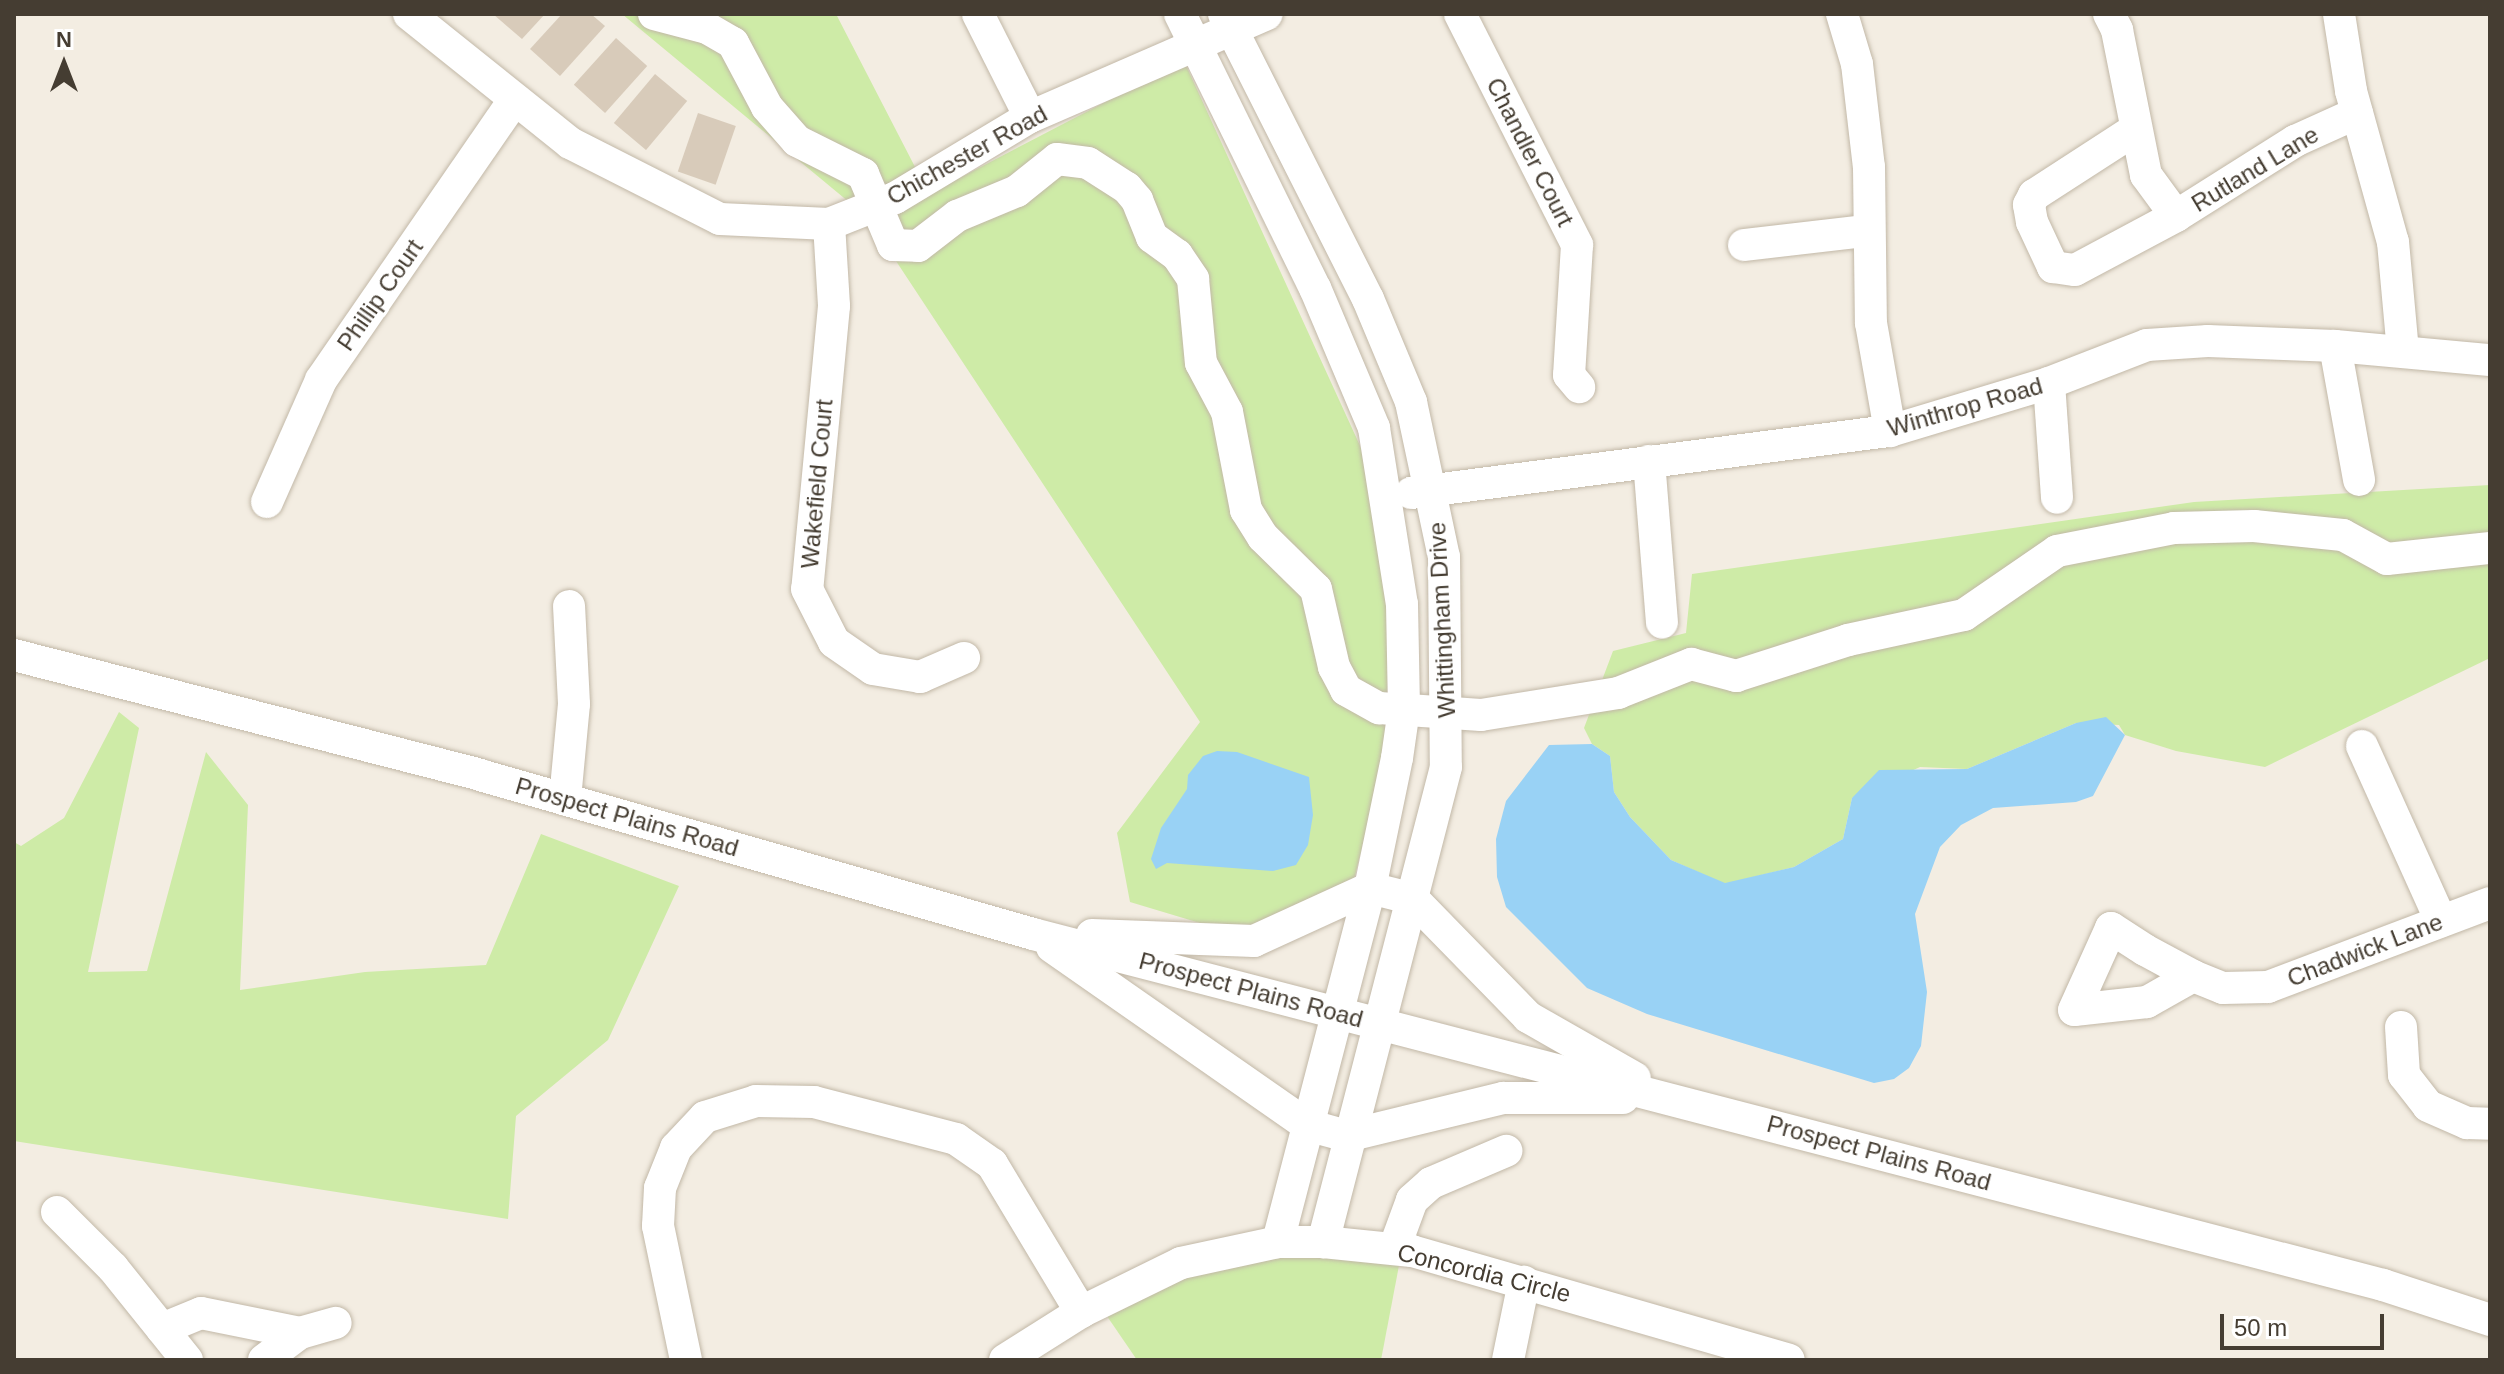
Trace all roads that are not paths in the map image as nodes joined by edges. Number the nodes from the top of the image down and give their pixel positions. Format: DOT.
graph roads {
  1 [pos="409,14"];
  2 [pos="654,14"];
  3 [pos="978,14"];
  4 [pos="1180,14"];
  5 [pos="1267,14"];
  6 [pos="1460,14"];
  7 [pos="1842,14"];
  8 [pos="2109,14"];
  9 [pos="2339,14"];
  10 [pos="1228,22"];
  11 [pos="1197,45"];
  12 [pos="515,99"];
  13 [pos="2357,113"];
  14 [pos="1030,117"];
  15 [pos="2133,131"];
  16 [pos="877,205"];
  17 [pos="2176,216"];
  18 [pos="829,224"];
  19 [pos="1865,231"];
  20 [pos="1744,245"];
  21 [pos="2335,346"];
  22 [pos="2403,351"];
  23 [pos="2490,360"];
  24 [pos="2049,383"];
  25 [pos="1579,387"];
  26 [pos="1890,431"];
  27 [pos="1649,461"];
  28 [pos="2359,480"];
  29 [pos="1433,491"];
  30 [pos="1388,496"];
  31 [pos="2057,498"];
  32 [pos="267,502"];
  33 [pos="2490,548"];
  34 [pos="569,606"];
  35 [pos="1662,622"];
  36 [pos="14,655"];
  37 [pos="964,658"];
  38 [pos="1404,709"];
  39 [pos="1449,710"];
  40 [pos="2362,746"];
  41 [pos="565,799"];
  42 [pos="1370,888"];
  43 [pos="1413,899"];
  44 [pos="2490,903"];
  45 [pos="2441,921"];
  46 [pos="1033,934"];
  47 [pos="2193,976"];
  48 [pos="1338,1013"];
  49 [pos="1380,1024"];
  50 [pos="2401,1027"];
  51 [pos="1671,1098"];
  52 [pos="2490,1124"];
  53 [pos="1307,1125"];
  54 [pos="1347,1136"];
  55 [pos="1506,1151"];
  56 [pos="57,1212"];
  57 [pos="1278,1242"];
  58 [pos="1323,1242"];
  59 [pos="1394,1249"];
  60 [pos="1524,1282"];
  61 [pos="1081,1312"];
  62 [pos="2490,1320"];
  63 [pos="336,1323"];
  64 [pos="162,1329"];
  65 [pos="300,1333"];
  66 [pos="187,1360"];
  67 [pos="264,1360"];
  68 [pos="686,1360"];
  69 [pos="1005,1360"];
  70 [pos="1508,1360"];
  71 [pos="1789,1360"];
  1 -- 12 [label="street, Chichester Road"];
  2 -- 16 [label="street"];
  3 -- 14 [label="street"];
  4 -- 11 [label="street, Whittingham Drive"];
  5 -- 10 [label="street"];
  6 -- 25 [label="street, Chandler Court"];
  7 -- 19 [label="street"];
  8 -- 15 [label="street, Rutland Lane"];
  9 -- 13 [label="street"];
  10 -- 11 [label="street"];
  10 -- 29 [label="street, Whittingham Drive"];
  11 -- 14 [label="street, Chichester Road"];
  11 -- 30 [label="street, Whittingham Drive"];
  12 -- 18 [label="street, Chichester Road"];
  12 -- 32 [label="street, Phillip Court"];
  13 -- 17 [label="street, Rutland Lane"];
  13 -- 22 [label="street"];
  14 -- 16 [label="street, Chichester Road"];
  15 -- 17 [label="street, Rutland Lane"];
  15 -- 17 [label="street"];
  16 -- 18 [label="street, Chichester Road"];
  16 -- 38 [label="street"];
  18 -- 37 [label="street, Wakefield Court"];
  19 -- 20 [label="street"];
  19 -- 26 [label="street"];
  21 -- 22 [label="street, Winthrop Road"];
  21 -- 24 [label="street, Winthrop Road"];
  21 -- 28 [label="street"];
  22 -- 23 [label="street, Winthrop Road"];
  24 -- 26 [label="street, Winthrop Road"];
  24 -- 31 [label="street"];
  26 -- 27 [label="street, Winthrop Road"];
  27 -- 29 [label="street, Winthrop Road"];
  27 -- 35 [label="street"];
  29 -- 30 [label="street, Winthrop Road"];
  29 -- 39 [label="street, Whittingham Drive"];
  30 -- 38 [label="street, Whittingham Drive"];
  33 -- 39 [label="street"];
  34 -- 41 [label="street"];
  36 -- 41 [label="street, Prospect Plains Road"];
  38 -- 39 [label="street"];
  38 -- 42 [label="street, Whittingham Drive"];
  39 -- 43 [label="street, Whittingham Drive"];
  40 -- 45 [label="street"];
  41 -- 46 [label="street, Prospect Plains Road"];
  42 -- 43 [label="street"];
  42 -- 46 [label="street"];
  42 -- 48 [label="street, Whittingham Drive"];
  43 -- 49 [label="street, Whittingham Drive"];
  43 -- 51 [label="street"];
  44 -- 45 [label="street, Chadwick Lane"];
  45 -- 47 [label="street, Chadwick Lane"];
  46 -- 48 [label="street, Prospect Plains Road"];
  46 -- 53 [label="street"];
  48 -- 49 [label="street, Prospect Plains Road"];
  48 -- 53 [label="street, Whittingham Drive"];
  49 -- 51 [label="street, Prospect Plains Road"];
  49 -- 54 [label="street, Whittingham Drive"];
  50 -- 52 [label="street"];
  51 -- 54 [label="street"];
  51 -- 62 [label="street, Prospect Plains Road"];
  53 -- 54 [label="street"];
  53 -- 57 [label="street, Whittingham Drive"];
  54 -- 58 [label="street, Whittingham Drive"];
  55 -- 59 [label="street"];
  56 -- 64 [label="street"];
  57 -- 58 [label="street, Concordia Circle"];
  57 -- 61 [label="street, Concordia Circle"];
  58 -- 59 [label="street, Concordia Circle"];
  59 -- 60 [label="street, Concordia Circle"];
  60 -- 70 [label="street"];
  60 -- 71 [label="street, Concordia Circle"];
  61 -- 68 [label="street"];
  61 -- 69 [label="street, Concordia Circle"];
  63 -- 65 [label="street"];
  64 -- 65 [label="street"];
  64 -- 66 [label="street"];
  65 -- 67 [label="street"];
}
